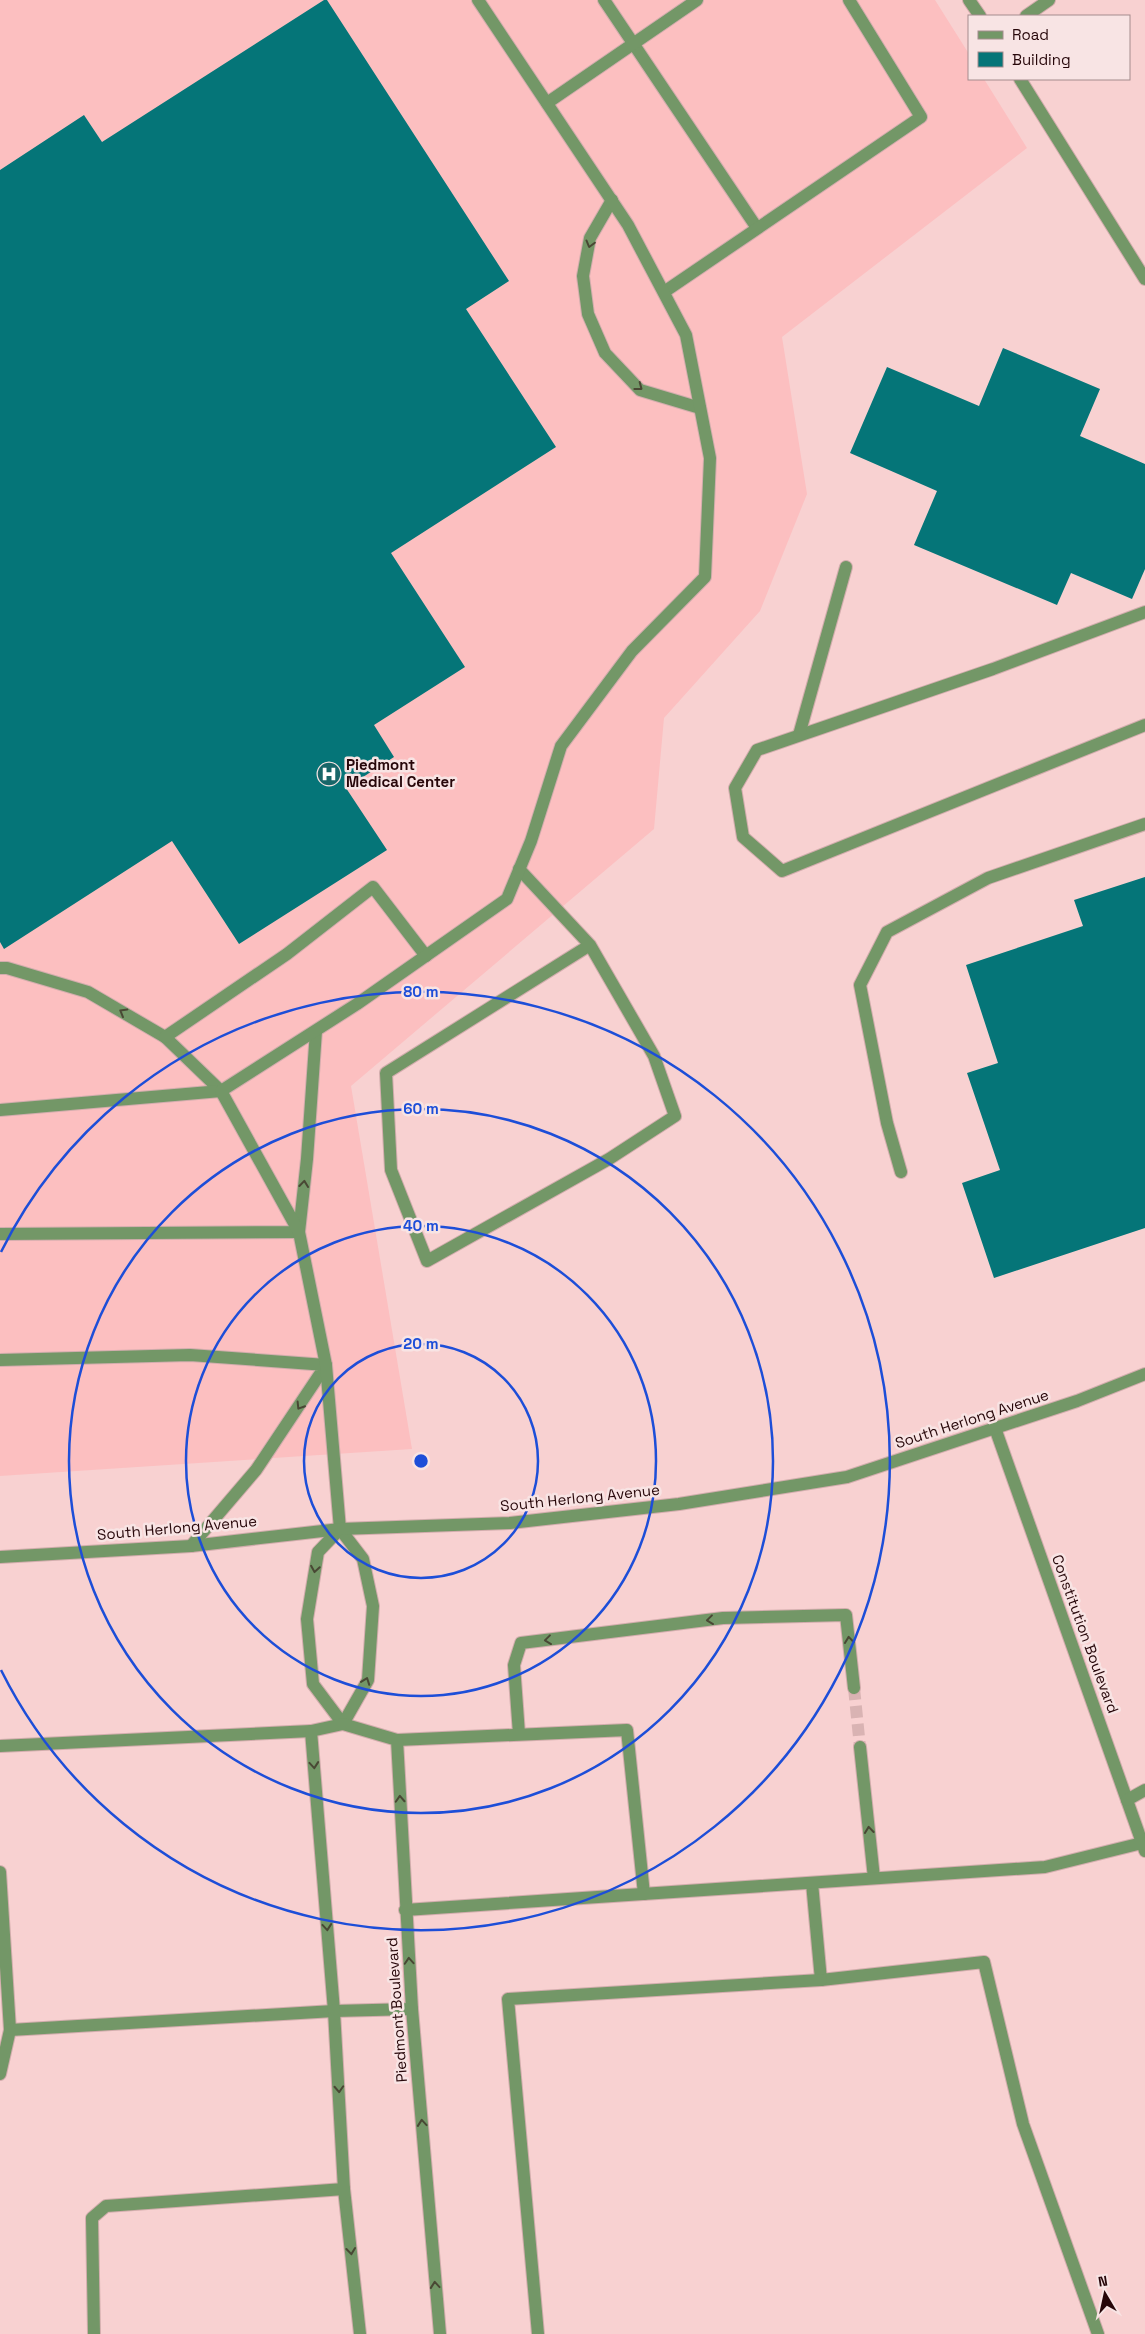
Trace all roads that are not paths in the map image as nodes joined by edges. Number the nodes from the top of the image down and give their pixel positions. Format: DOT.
graph roads {
  1 [pos="478,0"];
  2 [pos="604,0"];
  3 [pos="697,0"];
  4 [pos="850,0"];
  5 [pos="969,0"];
  6 [pos="1049,0"];
  7 [pos="979,15"];
  8 [pos="1027,15"];
  9 [pos="634,43"];
  10 [pos="1021,80"];
  11 [pos="547,103"];
  12 [pos="612,200"];
  13 [pos="757,228"];
  14 [pos="1143,276"];
  15 [pos="664,292"];
  16 [pos="700,408"];
  17 [pos="846,568"];
  18 [pos="1145,612"];
  19 [pos="1145,725"];
  20 [pos="799,735"];
  21 [pos="1145,824"];
  22 [pos="519,869"];
  23 [pos="590,946"];
  24 [pos="426,956"];
  25 [pos="0,968"];
  26 [pos="316,1031"];
  27 [pos="165,1037"];
  28 [pos="221,1091"];
  29 [pos="0,1110"];
  30 [pos="900,1172"];
  31 [pos="299,1232"];
  32 [pos="0,1234"];
  33 [pos="0,1360"];
  34 [pos="326,1365"];
  35 [pos="1145,1374"];
  36 [pos="995,1428"];
  37 [pos="340,1529"];
  38 [pos="191,1546"];
  39 [pos="0,1557"];
  40 [pos="854,1688"];
  41 [pos="343,1724"];
  42 [pos="311,1731"];
  43 [pos="519,1734"];
  44 [pos="397,1740"];
  45 [pos="0,1746"];
  46 [pos="860,1747"];
  47 [pos="1145,1790"];
  48 [pos="1127,1800"];
  49 [pos="1143,1847"];
  50 [pos="0,1872"];
  51 [pos="874,1878"];
  52 [pos="812,1883"];
  53 [pos="644,1894"];
  54 [pos="405,1910"];
  55 [pos="821,1980"];
  56 [pos="412,2010"];
  57 [pos="334,2011"];
  58 [pos="10,2030"];
  59 [pos="0,2074"];
  60 [pos="344,2189"];
  61 [pos="94,2334"];
  62 [pos="360,2334"];
  63 [pos="440,2334"];
  64 [pos="538,2334"];
  65 [pos="1098,2334"];
  1 -- 11 [label="street"];
  2 -- 9 [label="street"];
  3 -- 9 [label="street"];
  4 -- 13 [label="street"];
  5 -- 7 [label="street"];
  6 -- 8 [label="street"];
  9 -- 11 [label="street"];
  9 -- 13 [label="street"];
  10 -- 14 [label="street"];
  11 -- 12 [label="street"];
  12 -- 15 [label="street"];
  12 -- 16 [label="street, one-way"];
  13 -- 15 [label="street"];
  15 -- 16 [label="street"];
  16 -- 22 [label="street"];
  17 -- 20 [label="street"];
  18 -- 20 [label="street"];
  19 -- 20 [label="street"];
  21 -- 30 [label="street"];
  22 -- 23 [label="street"];
  22 -- 24 [label="street"];
  23 -- 23 [label="street"];
  24 -- 26 [label="street"];
  24 -- 27 [label="street"];
  27 -- 25 [label="street, one-way"];
  26 -- 28 [label="street"];
  31 -- 26 [label="street, one-way"];
  27 -- 28 [label="street"];
  28 -- 29 [label="street"];
  28 -- 31 [label="street"];
  31 -- 32 [label="street"];
  31 -- 34 [label="street"];
  33 -- 34 [label="street"];
  34 -- 37 [label="street"];
  34 -- 38 [label="street, one-way"];
  35 -- 36 [label="street, South Herlong Avenue"];
  36 -- 37 [label="street, South Herlong Avenue"];
  36 -- 48 [label="street, Constitution Boulevard"];
  37 -- 38 [label="street, South Herlong Avenue"];
  41 -- 37 [label="street, one-way"];
  37 -- 41 [label="street, one-way"];
  38 -- 39 [label="street, South Herlong Avenue"];
  40 -- 43 [label="street, one-way"];
  41 -- 42 [label="street"];
  41 -- 44 [label="street"];
  42 -- 45 [label="street"];
  42 -- 57 [label="street, one-way"];
  43 -- 44 [label="street"];
  43 -- 53 [label="street"];
  54 -- 44 [label="street, Piedmont Boulevard, one-way"];
  51 -- 46 [label="street, one-way"];
  47 -- 48 [label="street"];
  48 -- 49 [label="street, Constitution Boulevard"];
  49 -- 51 [label="street"];
  50 -- 58 [label="street"];
  51 -- 52 [label="street"];
  52 -- 53 [label="street"];
  52 -- 55 [label="street"];
  53 -- 54 [label="street"];
  56 -- 54 [label="street, Piedmont Boulevard, one-way"];
  55 -- 64 [label="street"];
  55 -- 65 [label="street"];
  56 -- 57 [label="street"];
  63 -- 56 [label="street, Piedmont Boulevard, one-way"];
  57 -- 58 [label="street"];
  57 -- 60 [label="street, one-way"];
  58 -- 59 [label="street"];
  60 -- 61 [label="street"];
  60 -- 62 [label="street, one-way"];
}
